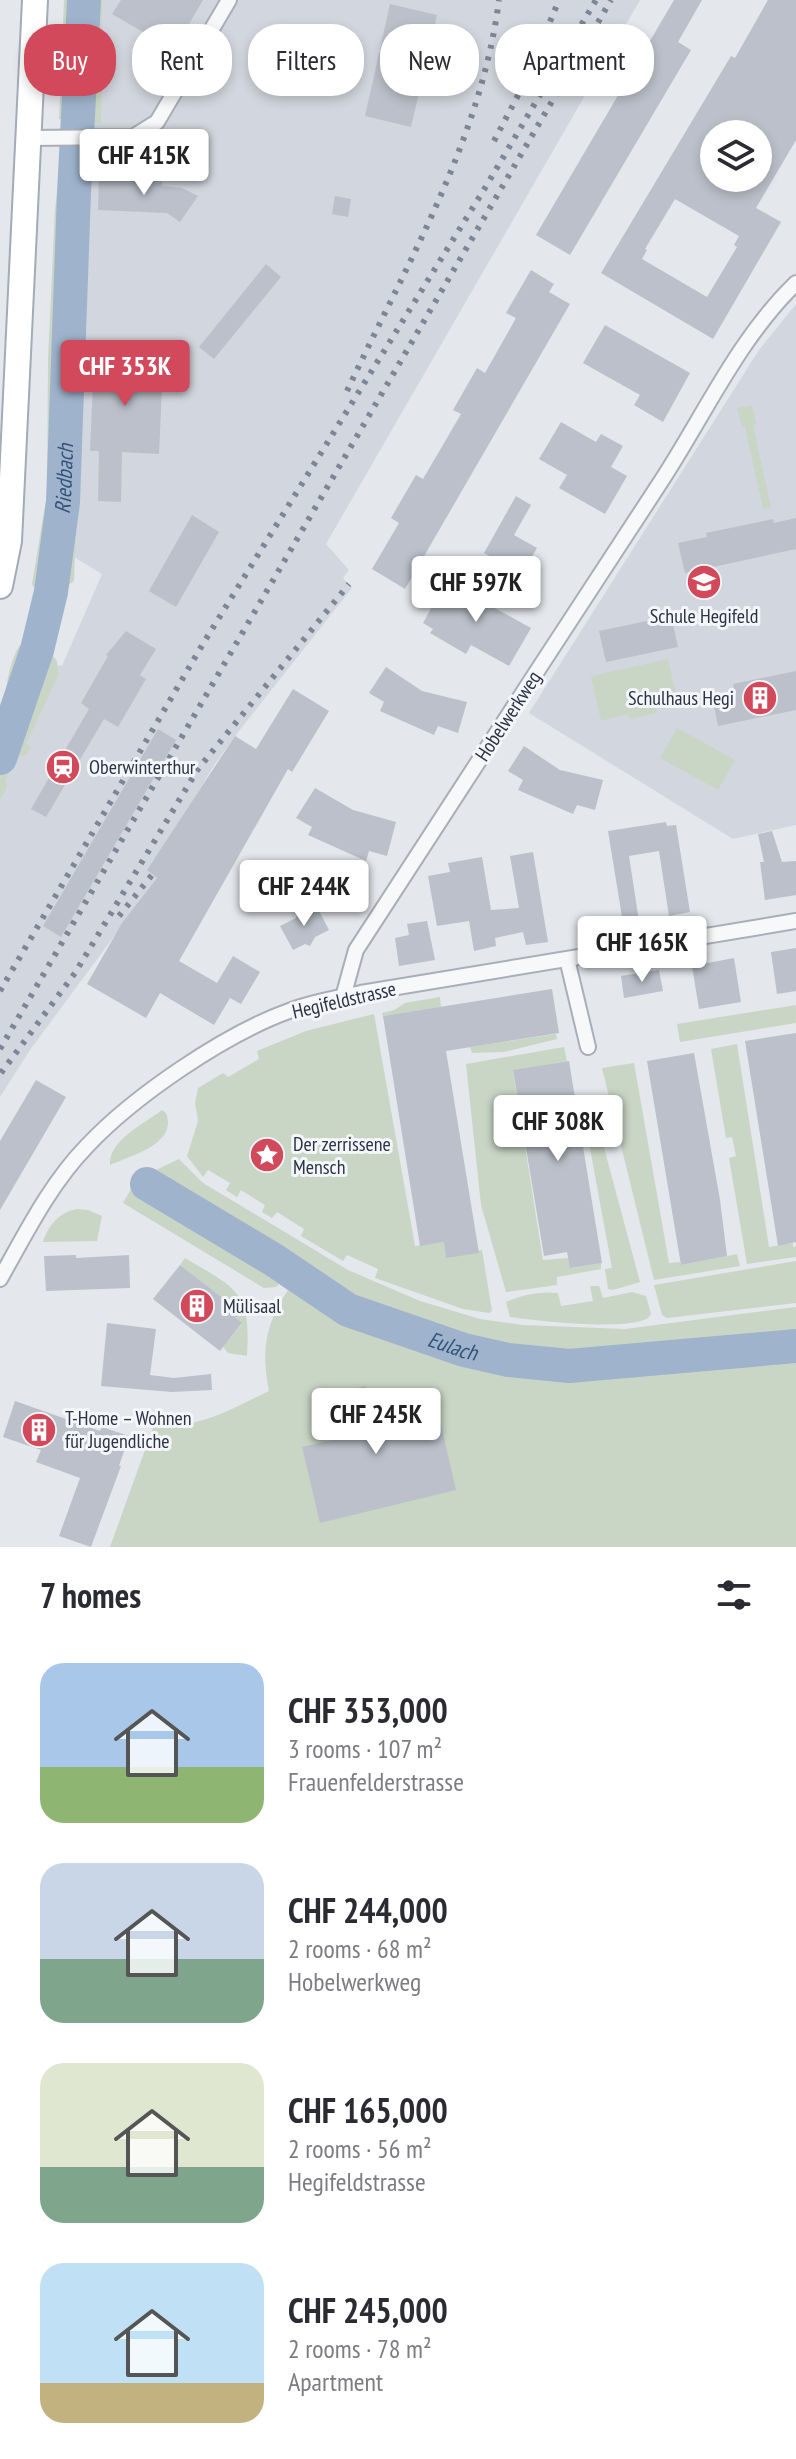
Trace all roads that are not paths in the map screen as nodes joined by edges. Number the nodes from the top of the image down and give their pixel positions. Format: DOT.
graph roads {
  1 [pos="35,0"];
  2 [pos="229,0"];
  3 [pos="29,138"];
  4 [pos="796,283"];
  5 [pos="0,586"];
  6 [pos="796,921"];
  7 [pos="567,959"];
  8 [pos="343,997"];
  9 [pos="588,1047"];
  10 [pos="0,1279"];
  1 -- 3 [label="main road"];
  2 -- 3 [label="street"];
  3 -- 5 [label="main road"];
  4 -- 8 [label="street, Hobelwerkweg"];
  6 -- 7 [label="street, Hegifeldstrasse"];
  7 -- 8 [label="street, Hegifeldstrasse"];
  7 -- 9 [label="street"];
  8 -- 10 [label="street, Hegifeldstrasse"];
}
